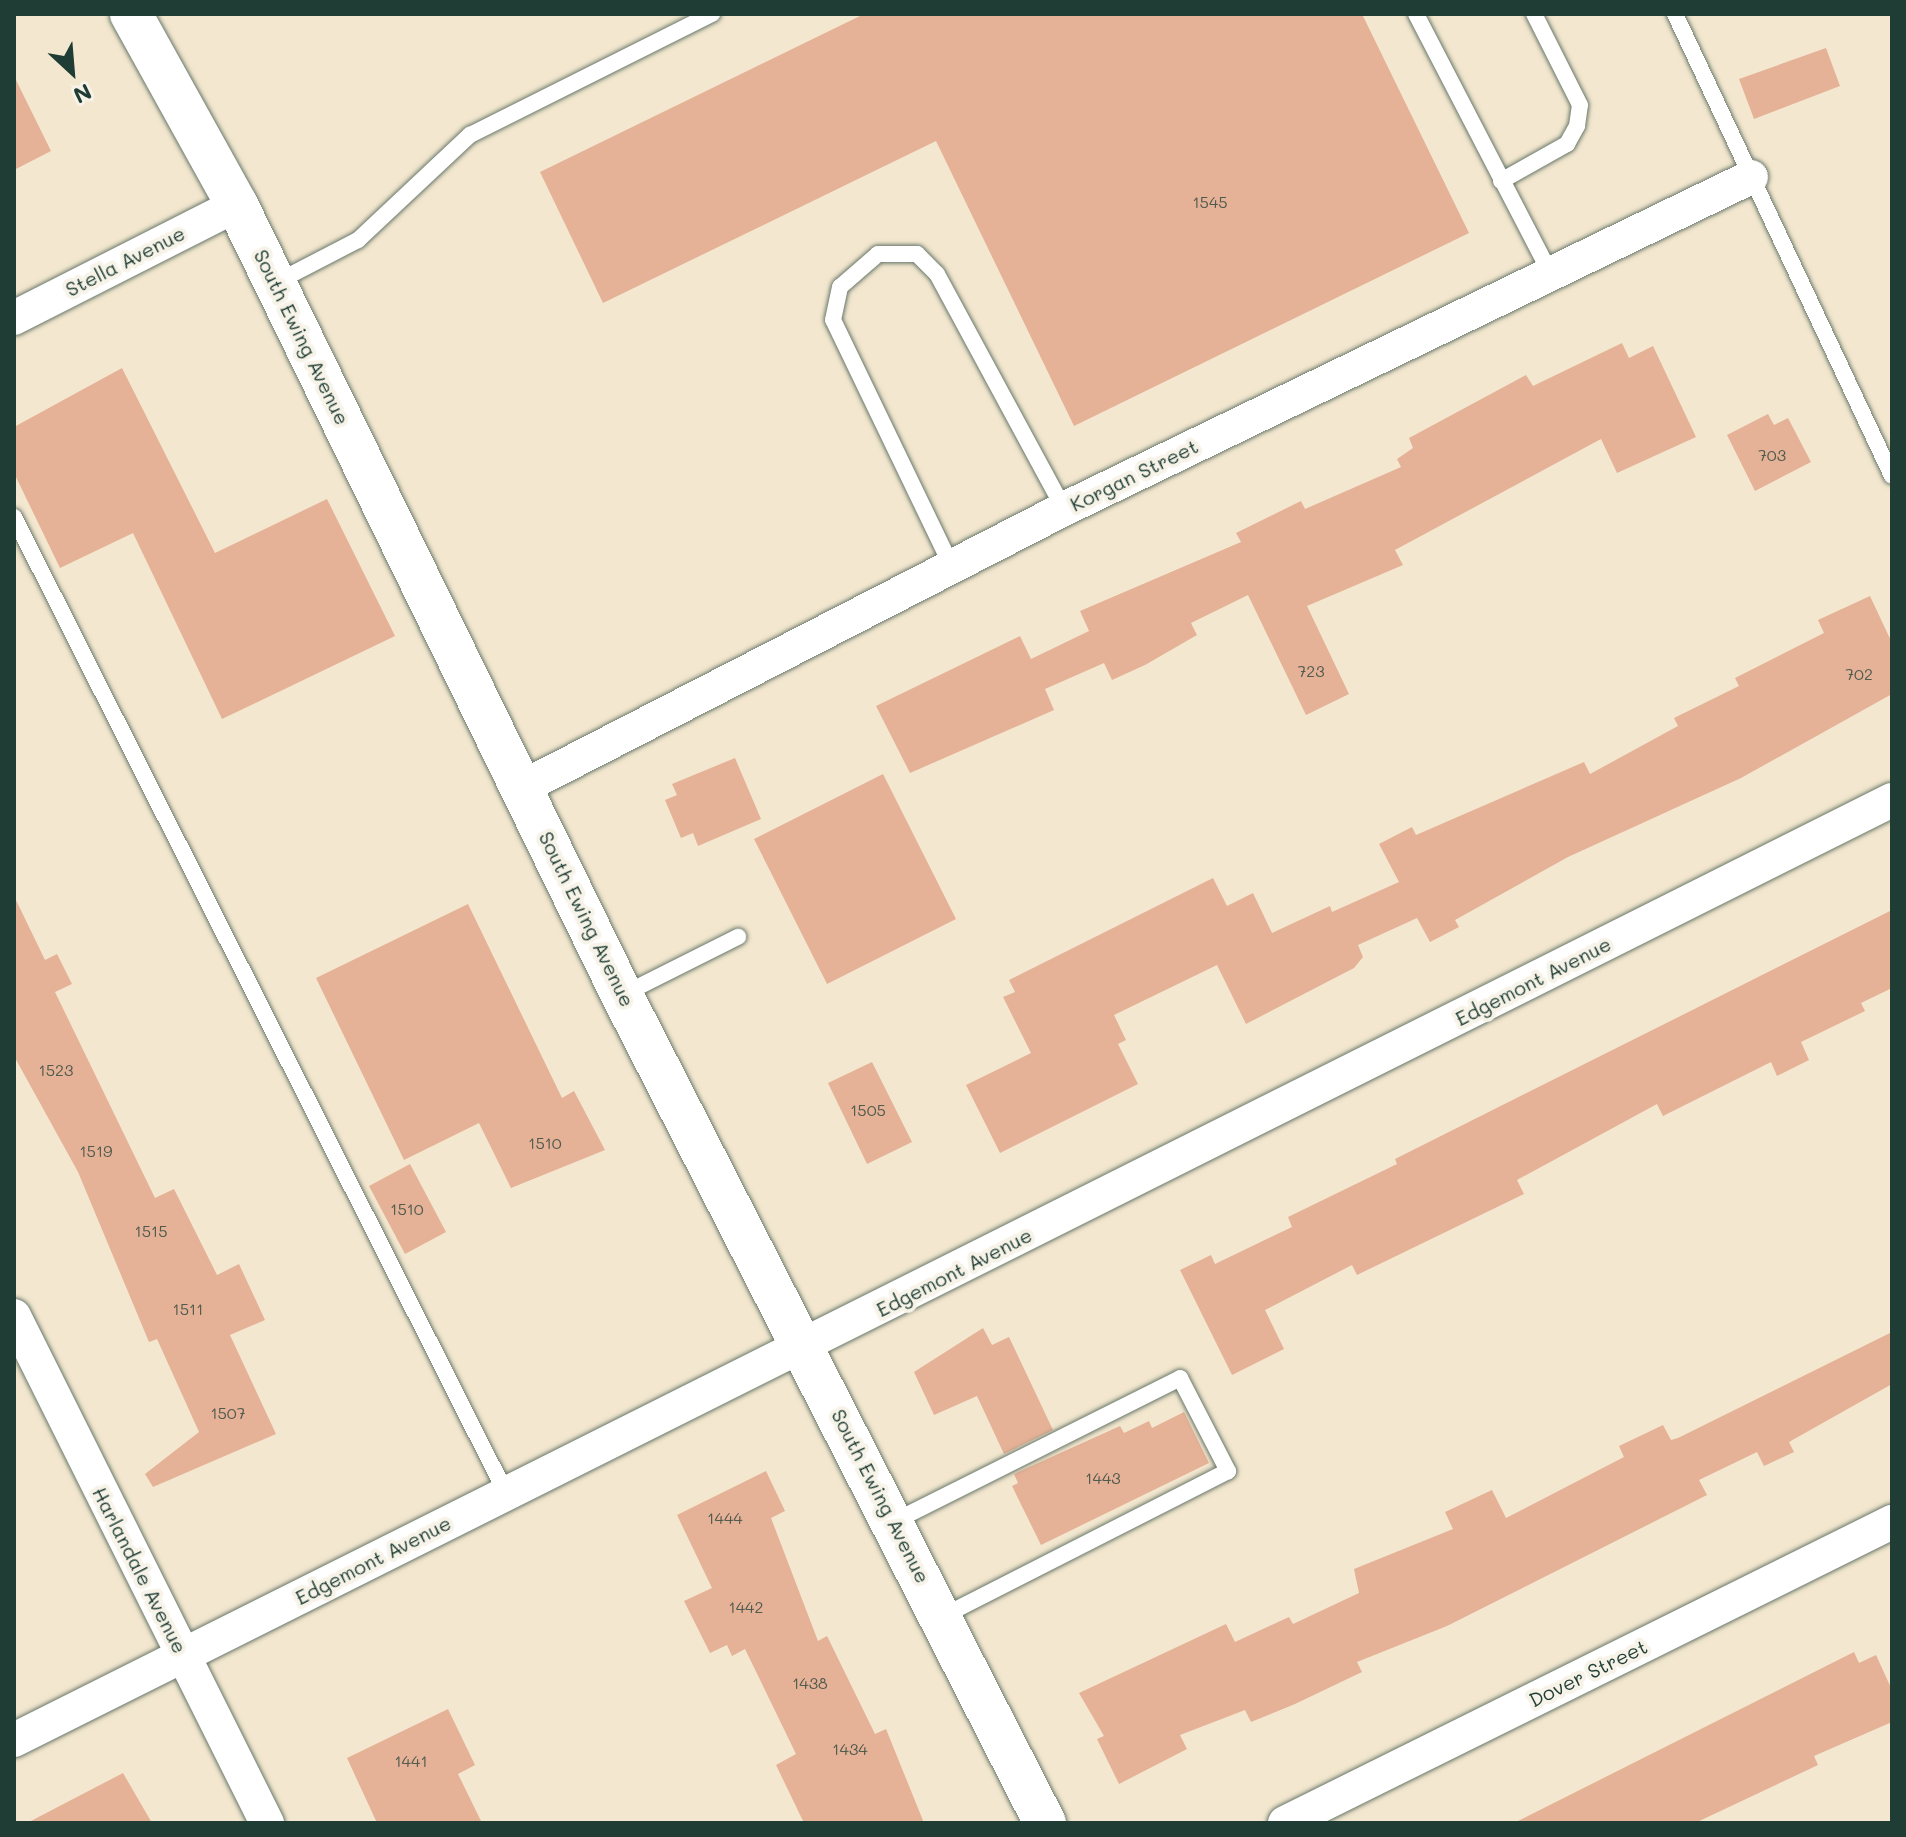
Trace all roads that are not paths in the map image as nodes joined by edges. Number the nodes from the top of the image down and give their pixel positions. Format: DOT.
graph roads {
  1 [pos="131,14"];
  2 [pos="712,14"];
  3 [pos="1416,14"];
  4 [pos="1534,14"];
  5 [pos="1675,14"];
  6 [pos="1751,177"];
  7 [pos="1501,181"];
  8 [pos="237,205"];
  9 [pos="1550,272"];
  10 [pos="276,283"];
  11 [pos="14,318"];
  12 [pos="1892,476"];
  13 [pos="1064,509"];
  14 [pos="14,517"];
  15 [pos="952,567"];
  16 [pos="523,787"];
  17 [pos="1892,800"];
  18 [pos="738,937"];
  19 [pos="622,995"];
  20 [pos="14,1316"];
  21 [pos="804,1347"];
  22 [pos="506,1493"];
  23 [pos="895,1521"];
  24 [pos="1892,1522"];
  25 [pos="941,1617"];
  26 [pos="183,1655"];
  27 [pos="14,1740"];
  28 [pos="267,1823"];
  29 [pos="1045,1823"];
  30 [pos="1285,1823"];
  1 -- 8 [label="street, South Ewing Avenue"];
  2 -- 10 [label="lane"];
  3 -- 7 [label="lane"];
  4 -- 7 [label="lane"];
  5 -- 6 [label="lane"];
  6 -- 9 [label="street, Korgan Street"];
  6 -- 12 [label="lane"];
  7 -- 9 [label="lane"];
  8 -- 10 [label="street, South Ewing Avenue"];
  8 -- 11 [label="street, Stella Avenue"];
  9 -- 13 [label="street, Korgan Street"];
  10 -- 16 [label="street, South Ewing Avenue"];
  13 -- 15 [label="street, Korgan Street"];
  13 -- 15 [label="lane"];
  14 -- 22 [label="lane"];
  15 -- 16 [label="street, Korgan Street"];
  16 -- 19 [label="street, South Ewing Avenue"];
  17 -- 21 [label="street, Edgemont Avenue"];
  18 -- 19 [label="lane"];
  19 -- 21 [label="street, South Ewing Avenue"];
  20 -- 26 [label="street, Harlandale Avenue"];
  21 -- 22 [label="street, Edgemont Avenue"];
  21 -- 23 [label="street, South Ewing Avenue"];
  22 -- 26 [label="street, Edgemont Avenue"];
  23 -- 25 [label="street, South Ewing Avenue"];
  23 -- 25 [label="lane"];
  24 -- 30 [label="street, Dover Street"];
  25 -- 29 [label="street, South Ewing Avenue"];
  26 -- 27 [label="street, Edgemont Avenue"];
  26 -- 28 [label="street, Harlandale Avenue"];
}
